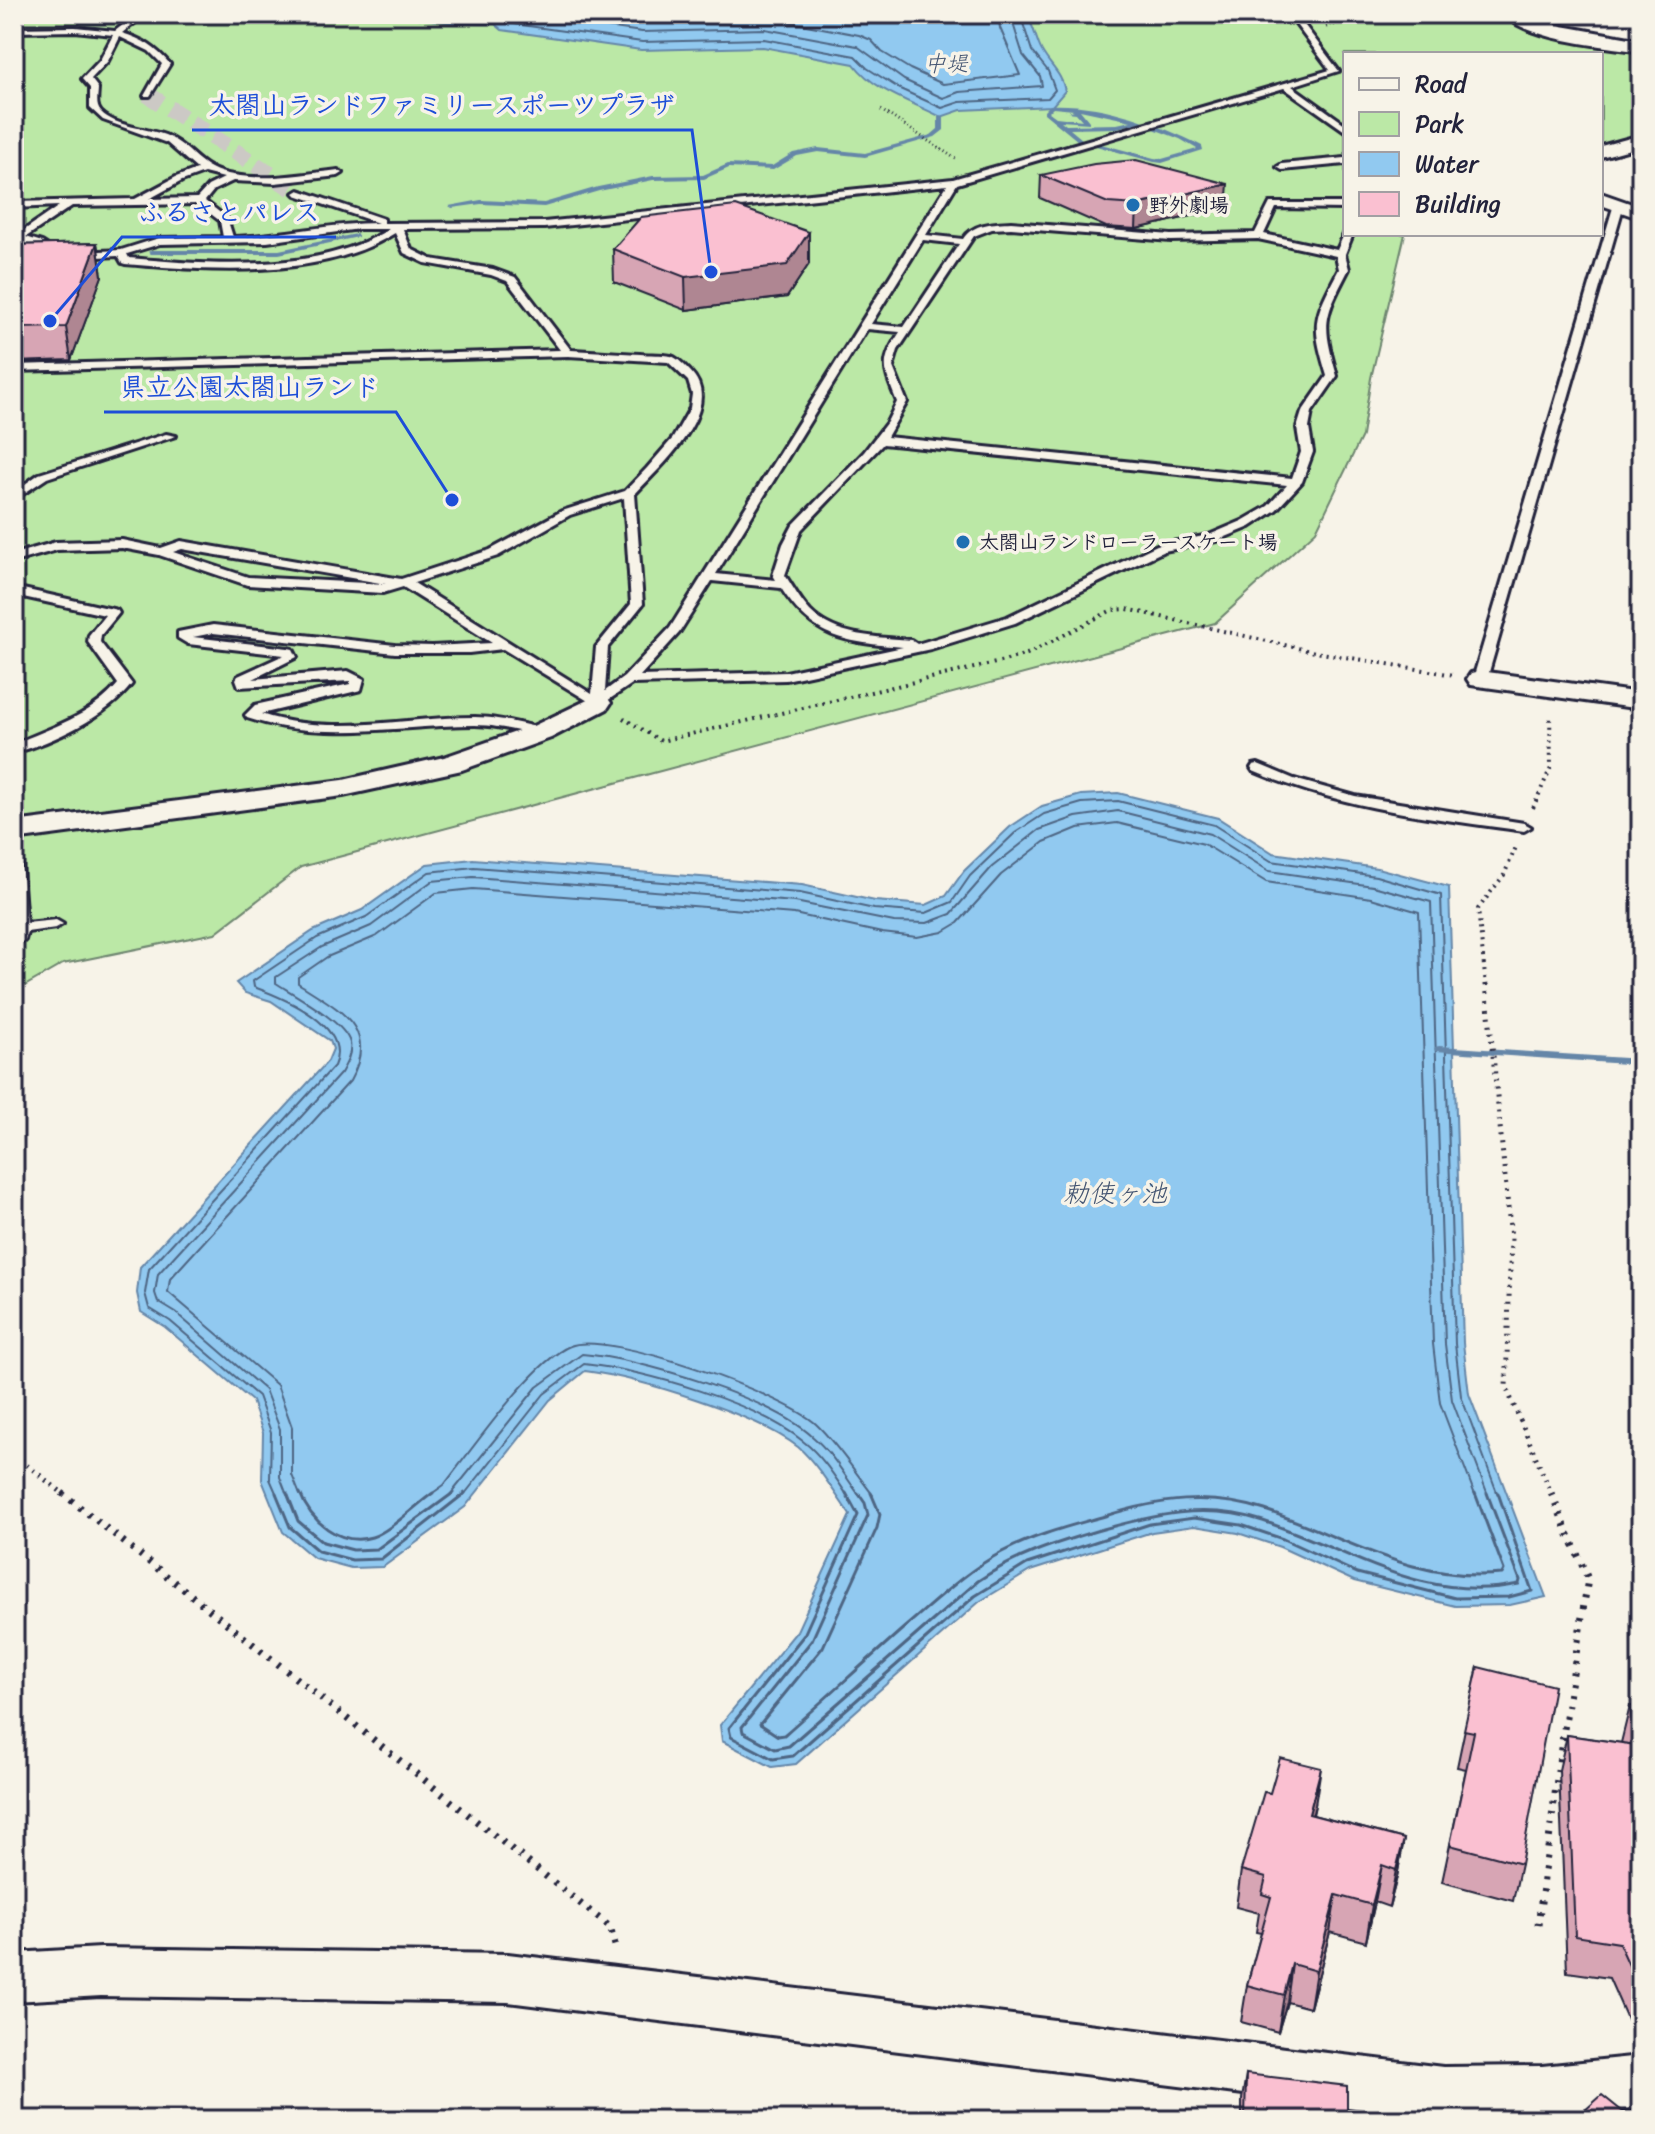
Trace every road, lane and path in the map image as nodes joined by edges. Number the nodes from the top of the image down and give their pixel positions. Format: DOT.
graph roads {
  1 [pos="142,14"];
  2 [pos="1292,14"];
  3 [pos="1374,14"];
  4 [pos="1514,14"];
  5 [pos="14,30"];
  6 [pos="118,32"];
  7 [pos="1306,32"];
  8 [pos="1641,46"];
  9 [pos="1285,85"];
  10 [pos="147,94"];
  11 [pos="881,110"];
  12 [pos="1343,127"];
  13 [pos="1640,140"];
  14 [pos="1603,151"];
  15 [pos="1343,161"];
  16 [pos="1282,167"];
  17 [pos="204,170"];
  18 [pos="338,173"];
  19 [pos="981,175"];
  20 [pos="232,178"];
  21 [pos="954,182"];
  22 [pos="299,193"];
  23 [pos="200,201"];
  24 [pos="1610,201"];
  25 [pos="137,202"];
  26 [pos="70,203"];
  27 [pos="14,205"];
  28 [pos="1343,206"];
  29 [pos="1641,213"];
  30 [pos="398,227"];
  31 [pos="1603,227"];
  32 [pos="1258,236"];
  33 [pos="1347,236"];
  34 [pos="1600,236"];
  35 [pos="16,237"];
  36 [pos="920,237"];
  37 [pos="226,240"];
  38 [pos="966,242"];
  39 [pos="122,253"];
  40 [pos="1340,254"];
  41 [pos="57,256"];
  42 [pos="38,260"];
  43 [pos="864,326"];
  44 [pos="907,330"];
  45 [pos="568,353"];
  46 [pos="14,368"];
  47 [pos="170,436"];
  48 [pos="881,440"];
  49 [pos="1296,482"];
  50 [pos="629,493"];
  51 [pos="14,497"];
  52 [pos="162,552"];
  53 [pos="14,558"];
  54 [pos="706,577"];
  55 [pos="407,584"];
  56 [pos="786,585"];
  57 [pos="14,591"];
  58 [pos="505,645"];
  59 [pos="926,646"];
  60 [pos="1480,679"];
  61 [pos="629,680"];
  62 [pos="1550,689"];
  63 [pos="1641,701"];
  64 [pos="598,703"];
  65 [pos="542,732"];
  66 [pos="14,749"];
  67 [pos="1258,768"];
  68 [pos="1524,827"];
  69 [pos="14,831"];
  70 [pos="14,860"];
  71 [pos="56,924"];
  72 [pos="17,935"];
  73 [pos="14,1455"];
  74 [pos="1538,1925"];
  75 [pos="14,1977"];
  76 [pos="627,1992"];
  77 [pos="1641,2082"];
  78 [pos="1437,2106"];
  1 -- 6 [label="lane"];
  2 -- 7 [label="lane"];
  3 -- 7 [label="path"];
  4 -- 8 [label="street"];
  5 -- 6 [label="lane"];
  6 -- 10 [label="lane"];
  6 -- 17 [label="lane"];
  7 -- 9 [label="lane"];
  9 -- 12 [label="lane"];
  9 -- 19 [label="lane"];
  11 -- 19 [label="path"];
  13 -- 14 [label="street"];
  15 -- 16 [label="lane"];
  17 -- 20 [label="lane"];
  17 -- 25 [label="lane"];
  18 -- 20 [label="lane"];
  19 -- 21 [label="lane"];
  20 -- 23 [label="lane"];
  21 -- 30 [label="lane"];
  21 -- 36 [label="lane"];
  22 -- 30 [label="lane"];
  23 -- 25 [label="lane"];
  23 -- 37 [label="lane"];
  24 -- 29 [label="street"];
  24 -- 31 [label="lane"];
  25 -- 26 [label="lane"];
  26 -- 27 [label="lane"];
  26 -- 35 [label="lane"];
  28 -- 32 [label="lane"];
  30 -- 37 [label="lane"];
  30 -- 39 [label="lane"];
  30 -- 45 [label="lane"];
  32 -- 38 [label="lane"];
  32 -- 40 [label="lane"];
  33 -- 40 [label="lane"];
  34 -- 60 [label="lane"];
  35 -- 41 [label="lane"];
  36 -- 38 [label="lane"];
  36 -- 43 [label="lane"];
  37 -- 39 [label="lane"];
  38 -- 44 [label="lane"];
  39 -- 41 [label="lane"];
  40 -- 49 [label="lane"];
  41 -- 42 [label="lane"];
  43 -- 44 [label="lane"];
  43 -- 54 [label="lane"];
  44 -- 48 [label="lane"];
  45 -- 46 [label="lane"];
  45 -- 50 [label="lane"];
  47 -- 51 [label="lane"];
  48 -- 49 [label="lane"];
  48 -- 56 [label="lane"];
  49 -- 59 [label="lane"];
  50 -- 55 [label="lane"];
  50 -- 64 [label="lane"];
  52 -- 53 [label="lane"];
  52 -- 55 [label="lane"];
  52 -- 55 [label="lane"];
  54 -- 56 [label="lane"];
  54 -- 61 [label="lane"];
  55 -- 58 [label="lane"];
  56 -- 59 [label="lane"];
  57 -- 66 [label="lane"];
  58 -- 64 [label="lane"];
  58 -- 65 [label="lane"];
  59 -- 61 [label="lane"];
  60 -- 62 [label="street"];
  60 -- 64 [label="path"];
  61 -- 64 [label="lane"];
  62 -- 63 [label="street"];
  62 -- 68 [label="path"];
  64 -- 65 [label="street"];
  65 -- 69 [label="street"];
  67 -- 68 [label="lane"];
  68 -- 74 [label="path"];
  70 -- 72 [label="lane"];
  71 -- 72 [label="lane"];
  73 -- 76 [label="path"];
  75 -- 76 [label="street"];
  76 -- 78 [label="street"];
  77 -- 78 [label="street"];
}
